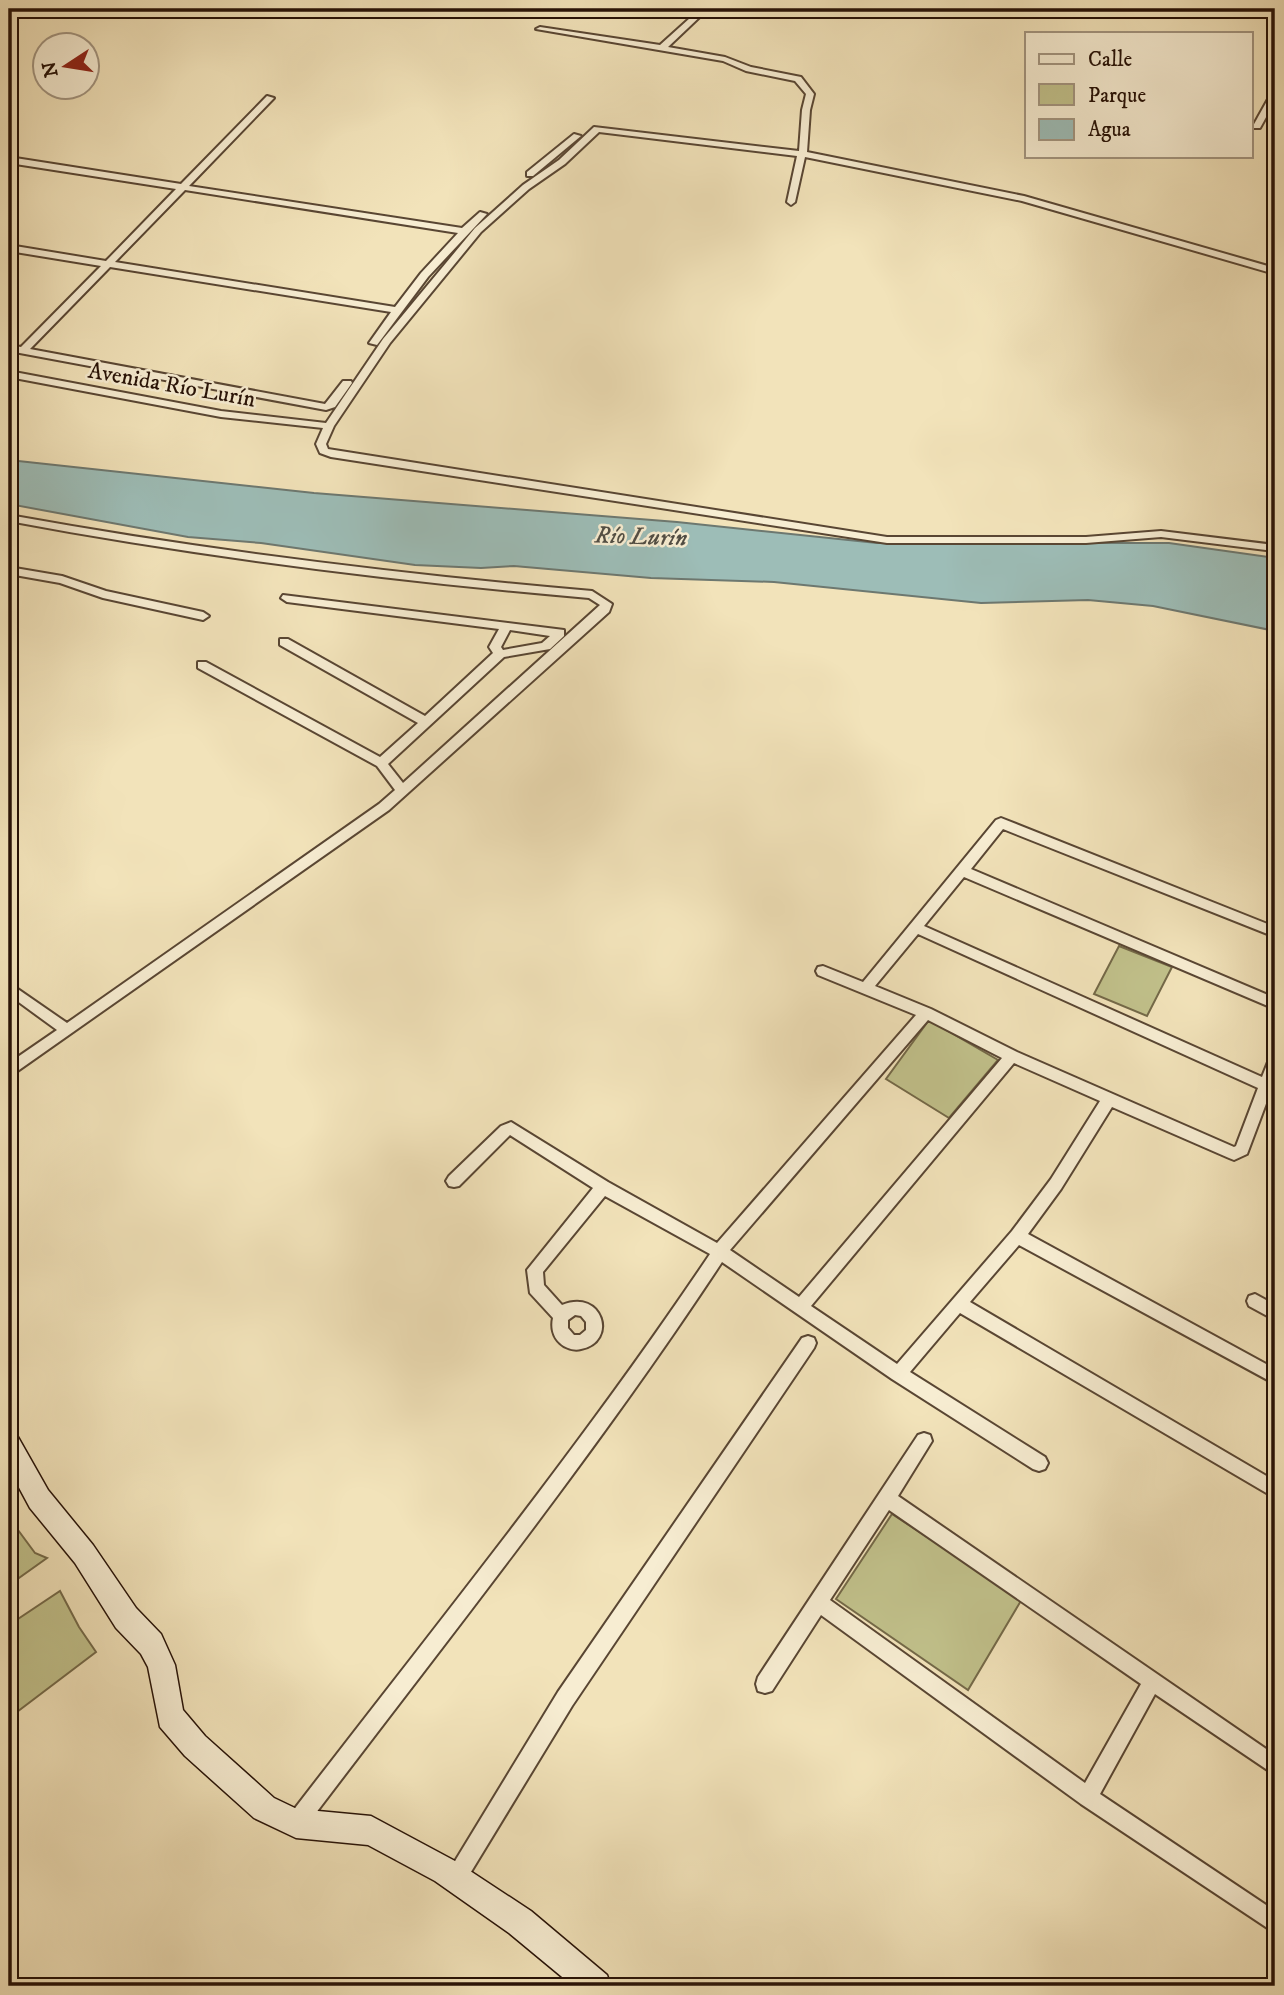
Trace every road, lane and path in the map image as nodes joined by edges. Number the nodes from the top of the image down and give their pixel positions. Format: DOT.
graph roads {
  1 [pos="704,9"];
  2 [pos="540,29"];
  3 [pos="662,48"];
  4 [pos="1275,94"];
  5 [pos="270,98"];
  6 [pos="591,124"];
  7 [pos="1257,126"];
  8 [pos="802,154"];
  9 [pos="9,160"];
  10 [pos="182,188"];
  11 [pos="791,202"];
  12 [pos="464,231"];
  13 [pos="9,248"];
  14 [pos="108,264"];
  15 [pos="1275,271"];
  16 [pos="396,310"];
  17 [pos="9,348"];
  18 [pos="24,350"];
  19 [pos="9,374"];
  20 [pos="329,426"];
  21 [pos="9,518"];
  22 [pos="1275,548"];
  23 [pos="9,571"];
  24 [pos="287,598"];
  25 [pos="203,615"];
  26 [pos="506,626"];
  27 [pos="284,642"];
  28 [pos="500,654"];
  29 [pos="202,666"];
  30 [pos="426,722"];
  31 [pos="381,763"];
  32 [pos="404,789"];
  33 [pos="962,871"];
  34 [pos="916,928"];
  35 [pos="1275,932"];
  36 [pos="823,971"];
  37 [pos="9,988"];
  38 [pos="866,988"];
  39 [pos="1275,1004"];
  40 [pos="926,1013"];
  41 [pos="67,1030"];
  42 [pos="1012,1056"];
  43 [pos="1275,1061"];
  44 [pos="9,1071"];
  45 [pos="1272,1087"];
  46 [pos="1109,1099"];
  47 [pos="454,1181"];
  48 [pos="603,1187"];
  49 [pos="1017,1236"];
  50 [pos="720,1252"];
  51 [pos="1255,1301"];
  52 [pos="959,1304"];
  53 [pos="801,1306"];
  54 [pos="1275,1312"];
  55 [pos="562,1316"];
  56 [pos="808,1343"];
  57 [pos="898,1374"];
  58 [pos="1275,1377"];
  59 [pos="924,1441"];
  60 [pos="9,1445"];
  61 [pos="1039,1463"];
  62 [pos="1275,1490"];
  63 [pos="887,1498"];
  64 [pos="818,1601"];
  65 [pos="1152,1682"];
  66 [pos="765,1684"];
  67 [pos="1275,1766"];
  68 [pos="1088,1797"];
  69 [pos="296,1823"];
  70 [pos="456,1878"];
  71 [pos="1275,1923"];
  72 [pos="596,1986"];
  1 -- 3 [label="street"];
  2 -- 3 [label="street"];
  3 -- 8 [label="street"];
  4 -- 7 [label="street"];
  5 -- 10 [label="street"];
  6 -- 12 [label="street"];
  8 -- 11 [label="street"];
  8 -- 15 [label="street"];
  8 -- 20 [label="street"];
  9 -- 10 [label="street"];
  10 -- 12 [label="street"];
  10 -- 14 [label="street"];
  12 -- 16 [label="street"];
  13 -- 14 [label="street"];
  14 -- 16 [label="street"];
  14 -- 18 [label="street"];
  16 -- 18 [label="street"];
  17 -- 18 [label="street"];
  19 -- 20 [label="street, Avenida Río Lurín"];
  20 -- 22 [label="street"];
  21 -- 32 [label="street"];
  23 -- 25 [label="street"];
  24 -- 26 [label="street"];
  26 -- 28 [label="street"];
  26 -- 28 [label="street"];
  27 -- 30 [label="street"];
  28 -- 30 [label="street"];
  29 -- 31 [label="street"];
  30 -- 31 [label="street"];
  31 -- 32 [label="street"];
  32 -- 41 [label="street"];
  33 -- 34 [label="street"];
  33 -- 35 [label="street"];
  33 -- 39 [label="street"];
  34 -- 38 [label="street"];
  34 -- 45 [label="street"];
  36 -- 38 [label="street"];
  37 -- 41 [label="street"];
  38 -- 40 [label="street"];
  40 -- 42 [label="street"];
  40 -- 50 [label="street"];
  41 -- 44 [label="street"];
  42 -- 46 [label="street"];
  42 -- 53 [label="street"];
  43 -- 45 [label="street"];
  45 -- 46 [label="street"];
  46 -- 49 [label="street"];
  47 -- 48 [label="street"];
  48 -- 50 [label="street"];
  48 -- 55 [label="street"];
  49 -- 52 [label="street"];
  49 -- 58 [label="street"];
  50 -- 53 [label="street"];
  50 -- 69 [label="street"];
  51 -- 54 [label="street"];
  52 -- 57 [label="street"];
  52 -- 62 [label="street"];
  53 -- 57 [label="street"];
  56 -- 70 [label="street"];
  57 -- 61 [label="street"];
  59 -- 63 [label="street"];
  60 -- 69 [label="main road"];
  63 -- 64 [label="street"];
  63 -- 65 [label="street"];
  64 -- 66 [label="street"];
  64 -- 68 [label="street"];
  65 -- 67 [label="street"];
  65 -- 68 [label="street"];
  68 -- 71 [label="street"];
  69 -- 70 [label="main road"];
  70 -- 72 [label="main road"];
}
